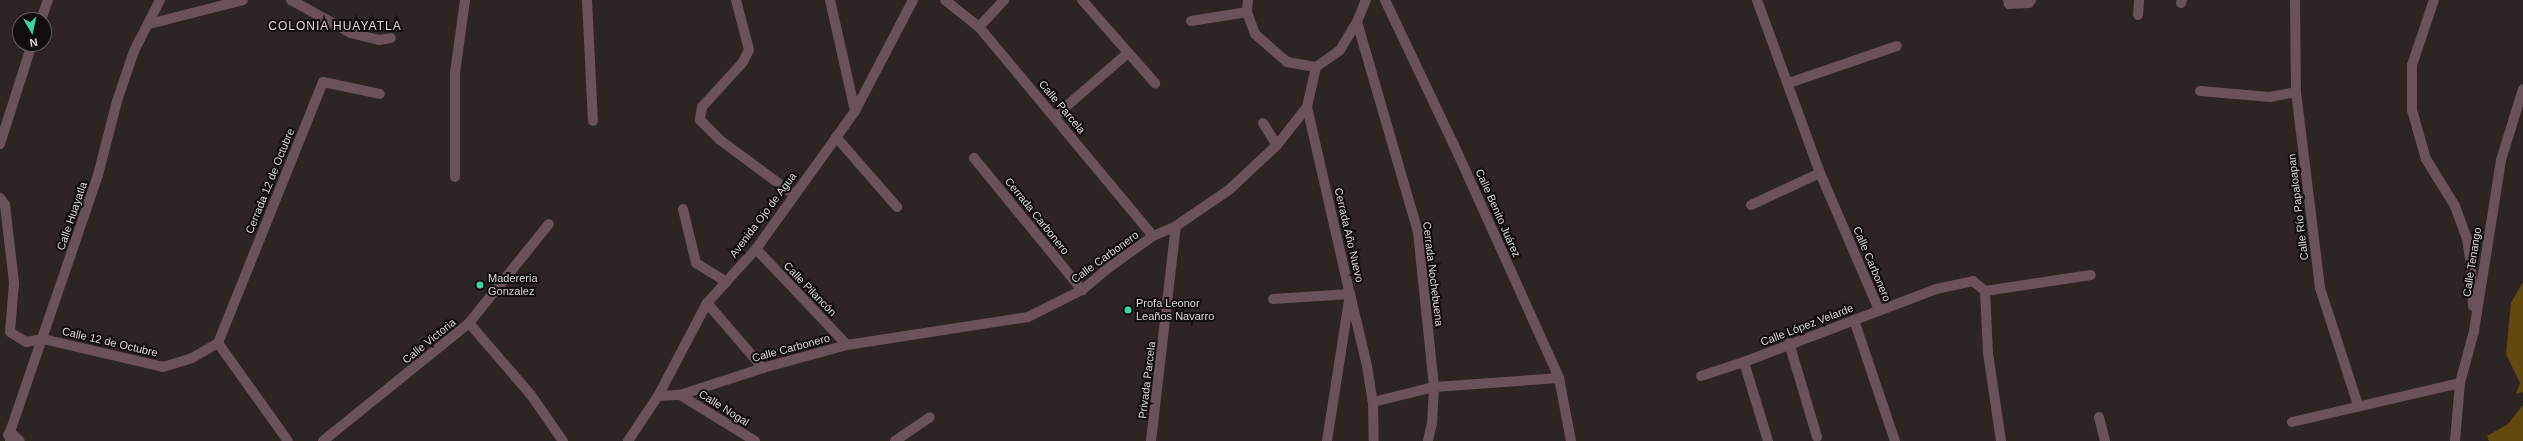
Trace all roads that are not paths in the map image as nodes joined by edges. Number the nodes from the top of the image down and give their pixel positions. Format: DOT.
graph roads {
  1 [pos="48,0"];
  2 [pos="160,0"];
  3 [pos="243,0"];
  4 [pos="291,0"];
  5 [pos="465,0"];
  6 [pos="587,0"];
  7 [pos="736,0"];
  8 [pos="830,0"];
  9 [pos="913,0"];
  10 [pos="945,0"];
  11 [pos="1004,0"];
  12 [pos="1082,0"];
  13 [pos="1248,0"];
  14 [pos="1366,0"];
  15 [pos="1385,0"];
  16 [pos="1757,0"];
  17 [pos="2031,0"];
  18 [pos="2140,0"];
  19 [pos="2295,0"];
  20 [pos="2434,0"];
  21 [pos="2009,2"];
  22 [pos="44,12"];
  23 [pos="1247,12"];
  24 [pos="2138,14"];
  25 [pos="1192,21"];
  26 [pos="1357,22"];
  27 [pos="149,24"];
  28 [pos="979,27"];
  29 [pos="391,38"];
  30 [pos="1897,46"];
  31 [pos="29,52"];
  32 [pos="1128,53"];
  33 [pos="1316,66"];
  34 [pos="1155,83"];
  35 [pos="1789,83"];
  36 [pos="2523,89"];
  37 [pos="2200,91"];
  38 [pos="2296,92"];
  39 [pos="380,94"];
  40 [pos="1307,107"];
  41 [pos="855,111"];
  42 [pos="1054,117"];
  43 [pos="593,121"];
  44 [pos="1263,123"];
  45 [pos="836,137"];
  46 [pos="0,144"];
  47 [pos="1278,145"];
  48 [pos="974,158"];
  49 [pos="1820,173"];
  50 [pos="454,177"];
  51 [pos="794,194"];
  52 [pos="0,198"];
  53 [pos="1751,205"];
  54 [pos="897,207"];
  55 [pos="683,209"];
  56 [pos="549,224"];
  57 [pos="1176,226"];
  58 [pos="1153,236"];
  59 [pos="756,249"];
  60 [pos="2091,275"];
  61 [pos="726,282"];
  62 [pos="1082,290"];
  63 [pos="1985,291"];
  64 [pos="1350,294"];
  65 [pos="1273,299"];
  66 [pos="707,303"];
  67 [pos="1879,310"];
  68 [pos="1854,320"];
  69 [pos="469,323"];
  70 [pos="2474,331"];
  71 [pos="43,339"];
  72 [pos="218,343"];
  73 [pos="1789,343"];
  74 [pos="847,345"];
  75 [pos="1744,362"];
  76 [pos="763,368"];
  77 [pos="1701,376"];
  78 [pos="1560,378"];
  79 [pos="2460,383"];
  80 [pos="1434,387"];
  81 [pos="680,395"];
  82 [pos="658,396"];
  83 [pos="1372,402"];
  84 [pos="2358,405"];
  85 [pos="930,417"];
  86 [pos="2099,417"];
  87 [pos="2292,422"];
  88 [pos="10,436"];
  89 [pos="1817,437"];
  90 [pos="4,441"];
  91 [pos="20,441"];
  92 [pos="288,441"];
  93 [pos="324,441"];
  94 [pos="564,441"];
  95 [pos="628,441"];
  96 [pos="755,441"];
  97 [pos="894,441"];
  98 [pos="1151,441"];
  99 [pos="1327,441"];
  100 [pos="1374,441"];
  101 [pos="1428,441"];
  102 [pos="1571,441"];
  103 [pos="1768,441"];
  104 [pos="1895,441"];
  105 [pos="2001,441"];
  106 [pos="2105,441"];
  107 [pos="2455,441"];
  1 -- 22 [label="street"];
  2 -- 27 [label="street, Calle Huayatla"];
  3 -- 27 [label="street"];
  4 -- 29 [label="street"];
  5 -- 50 [label="street"];
  6 -- 43 [label="street"];
  7 -- 51 [label="street"];
  8 -- 41 [label="street"];
  9 -- 41 [label="street, Avenida Ojo de Agua"];
  10 -- 28 [label="street, Calle Parcela"];
  11 -- 28 [label="street"];
  12 -- 32 [label="street"];
  13 -- 23 [label="street"];
  14 -- 26 [label="street"];
  15 -- 78 [label="street, Calle Benito Juárez"];
  16 -- 35 [label="street, Calle Carbonero"];
  17 -- 21 [label="street"];
  18 -- 24 [label="street"];
  19 -- 38 [label="street, Calle Río Papaloapan"];
  20 -- 70 [label="street"];
  23 -- 25 [label="street"];
  23 -- 33 [label="street"];
  26 -- 33 [label="street"];
  26 -- 80 [label="street, Cerrada Nochebuena"];
  27 -- 71 [label="street, Calle Huayatla"];
  28 -- 42 [label="street, Calle Parcela"];
  30 -- 35 [label="street"];
  31 -- 46 [label="street"];
  32 -- 34 [label="street"];
  32 -- 42 [label="street"];
  33 -- 40 [label="street, Calle Carbonero"];
  35 -- 49 [label="street, Calle Carbonero"];
  36 -- 70 [label="street, Calle Tenango"];
  37 -- 38 [label="street"];
  38 -- 84 [label="street, Calle Río Papaloapan"];
  39 -- 72 [label="street, Cerrada 12 de Octubre"];
  40 -- 47 [label="street, Calle Carbonero"];
  40 -- 64 [label="street, Cerrada Año Nuevo"];
  41 -- 45 [label="street, Avenida Ojo de Agua"];
  42 -- 58 [label="street, Calle Parcela"];
  44 -- 47 [label="street"];
  45 -- 51 [label="street, Avenida Ojo de Agua"];
  45 -- 54 [label="street"];
  47 -- 57 [label="street, Calle Carbonero"];
  48 -- 62 [label="street, Cerrada Carbonero"];
  49 -- 53 [label="street"];
  49 -- 67 [label="street, Calle Carbonero"];
  51 -- 59 [label="street, Avenida Ojo de Agua"];
  52 -- 71 [label="street, Calle 12 de Octubre"];
  55 -- 61 [label="street"];
  56 -- 69 [label="street"];
  57 -- 58 [label="street, Calle Carbonero"];
  57 -- 98 [label="street, Privada Parcela"];
  58 -- 62 [label="street, Calle Carbonero"];
  59 -- 61 [label="street, Avenida Ojo de Agua"];
  59 -- 74 [label="street, Calle Pilancón"];
  60 -- 63 [label="street"];
  61 -- 66 [label="street, Avenida Ojo de Agua"];
  62 -- 74 [label="street, Calle Carbonero"];
  63 -- 67 [label="street, Calle Carbonero"];
  63 -- 105 [label="street"];
  64 -- 65 [label="street"];
  64 -- 83 [label="street"];
  64 -- 99 [label="street, Cerrada Año Nuevo"];
  66 -- 76 [label="street"];
  66 -- 82 [label="street, Avenida Ojo de Agua"];
  67 -- 68 [label="street, Calle López Velarde"];
  68 -- 73 [label="street, Calle López Velarde"];
  68 -- 104 [label="street"];
  69 -- 93 [label="street, Calle Victoria"];
  69 -- 94 [label="street, Calle Victoria"];
  70 -- 79 [label="street, Calle Tenango"];
  71 -- 72 [label="street, Calle 12 de Octubre"];
  71 -- 88 [label="street, Calle Huayatla"];
  72 -- 92 [label="street"];
  73 -- 75 [label="street, Calle López Velarde"];
  73 -- 89 [label="street"];
  74 -- 76 [label="street, Calle Carbonero"];
  75 -- 77 [label="street, Calle López Velarde"];
  75 -- 103 [label="street"];
  76 -- 81 [label="street, Calle Carbonero"];
  78 -- 80 [label="street"];
  78 -- 102 [label="street, Calle Benito Juárez"];
  79 -- 84 [label="street"];
  79 -- 107 [label="street, Calle Tenango"];
  80 -- 83 [label="street"];
  80 -- 101 [label="street, Cerrada Nochebuena"];
  81 -- 82 [label="street, Calle Carbonero"];
  81 -- 96 [label="street, Calle Nogal"];
  82 -- 95 [label="street, Avenida Ojo de Agua"];
  83 -- 100 [label="street"];
  84 -- 87 [label="street"];
  85 -- 97 [label="street"];
  86 -- 106 [label="street"];
  88 -- 90 [label="street, Calle Huayatla"];
  88 -- 91 [label="street"];
}
